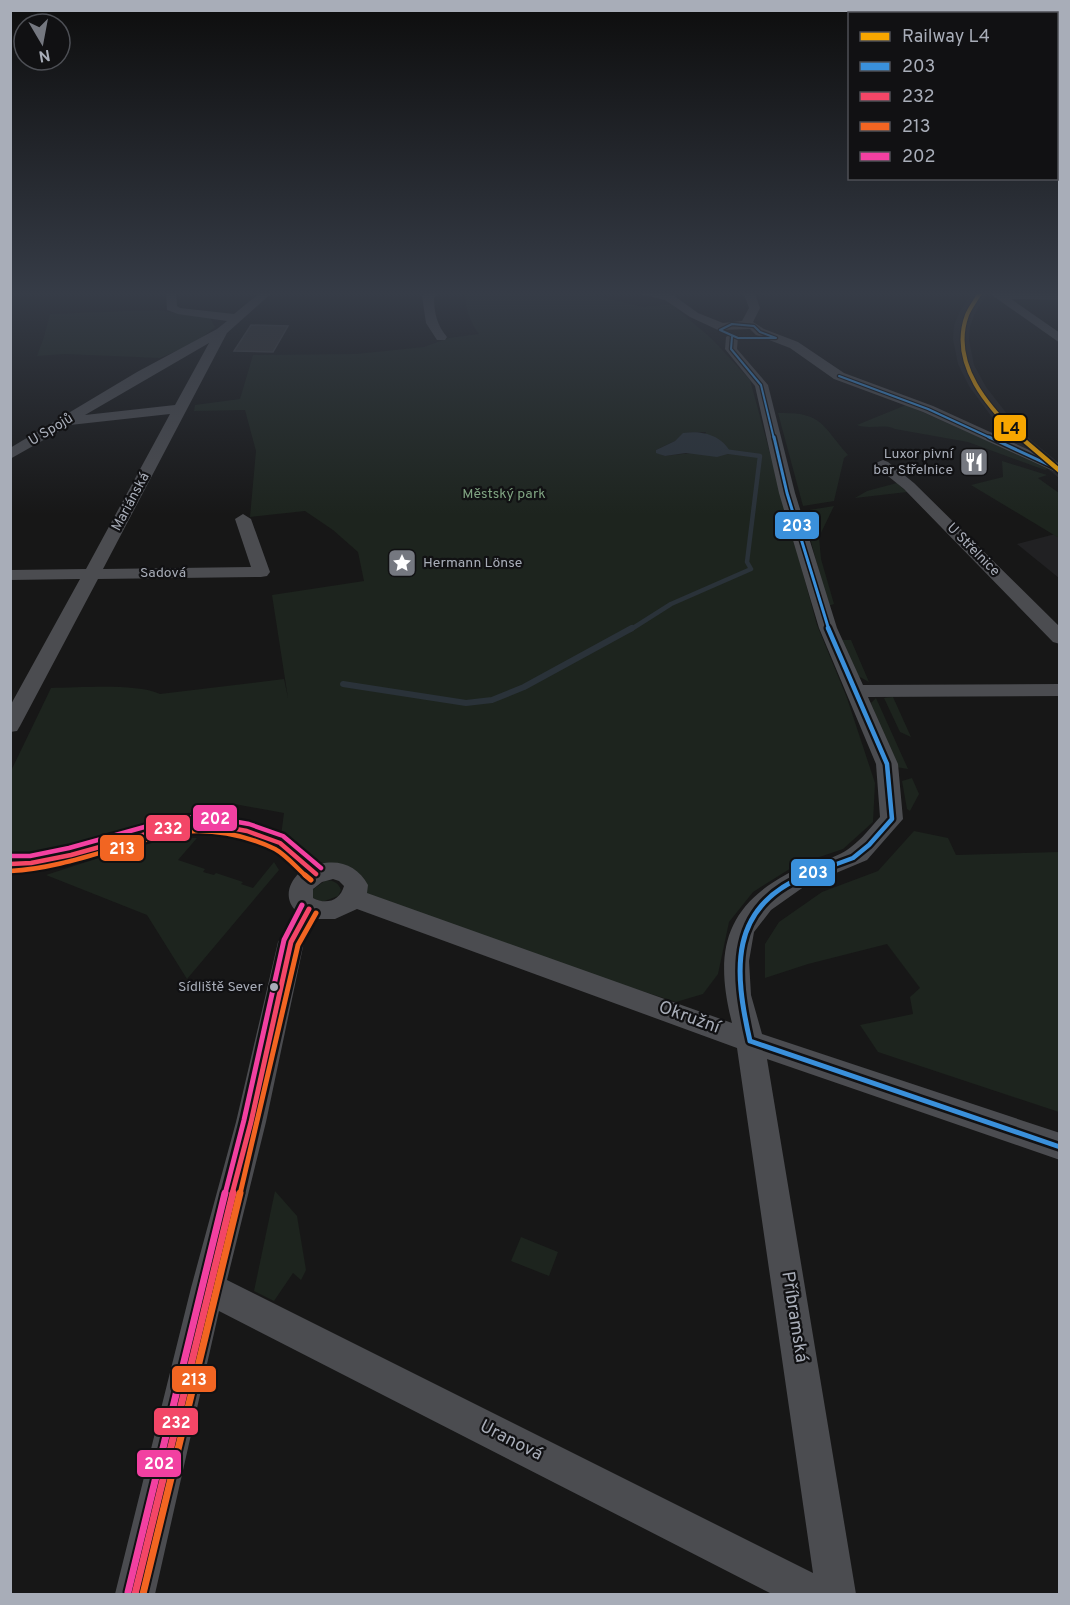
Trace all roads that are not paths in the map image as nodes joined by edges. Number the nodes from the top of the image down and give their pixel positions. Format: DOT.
graph roads {
  1 [pos="158,366"];
  2 [pos="203,366"];
  3 [pos="745,366"];
  4 [pos="826,366"];
  5 [pos="180,409"];
  6 [pos="65,422"];
  7 [pos="10,455"];
  8 [pos="884,465"];
  9 [pos="1059,470"];
  10 [pos="243,519"];
  11 [pos="93,573"];
  12 [pos="10,575"];
  13 [pos="1059,638"];
  14 [pos="1059,690"];
  15 [pos="855,691"];
  16 [pos="10,726"];
  17 [pos="10,864"];
  18 [pos="316,874"];
  19 [pos="353,898"];
  20 [pos="309,909"];
  21 [pos="750,1041"];
  22 [pos="1059,1147"];
  23 [pos="208,1288"];
  24 [pos="135,1594"];
  25 [pos="813,1594"];
  26 [pos="836,1594"];
  1 -- 6 [label="street, U Spojů"];
  2 -- 5 [label="street, Mariánská"];
  3 -- 15 [label="street, Příbramská"];
  4 -- 9 [label="street"];
  5 -- 6 [label="street"];
  5 -- 11 [label="street, Mariánská"];
  6 -- 7 [label="street, U Spojů"];
  8 -- 13 [label="street, U Střelnice"];
  10 -- 11 [label="street, Sadová"];
  11 -- 12 [label="street, Sadová"];
  11 -- 16 [label="street, Mariánská"];
  14 -- 15 [label="street"];
  15 -- 21 [label="street, Příbramská"];
  17 -- 18 [label="street"];
  18 -- 19 [label="street"];
  18 -- 20 [label="street"];
  19 -- 20 [label="street"];
  19 -- 21 [label="street, Okružní"];
  20 -- 23 [label="street"];
  21 -- 22 [label="street, Okružní"];
  21 -- 26 [label="street, Příbramská"];
  23 -- 24 [label="street"];
  23 -- 25 [label="street, Uranová"];
}
